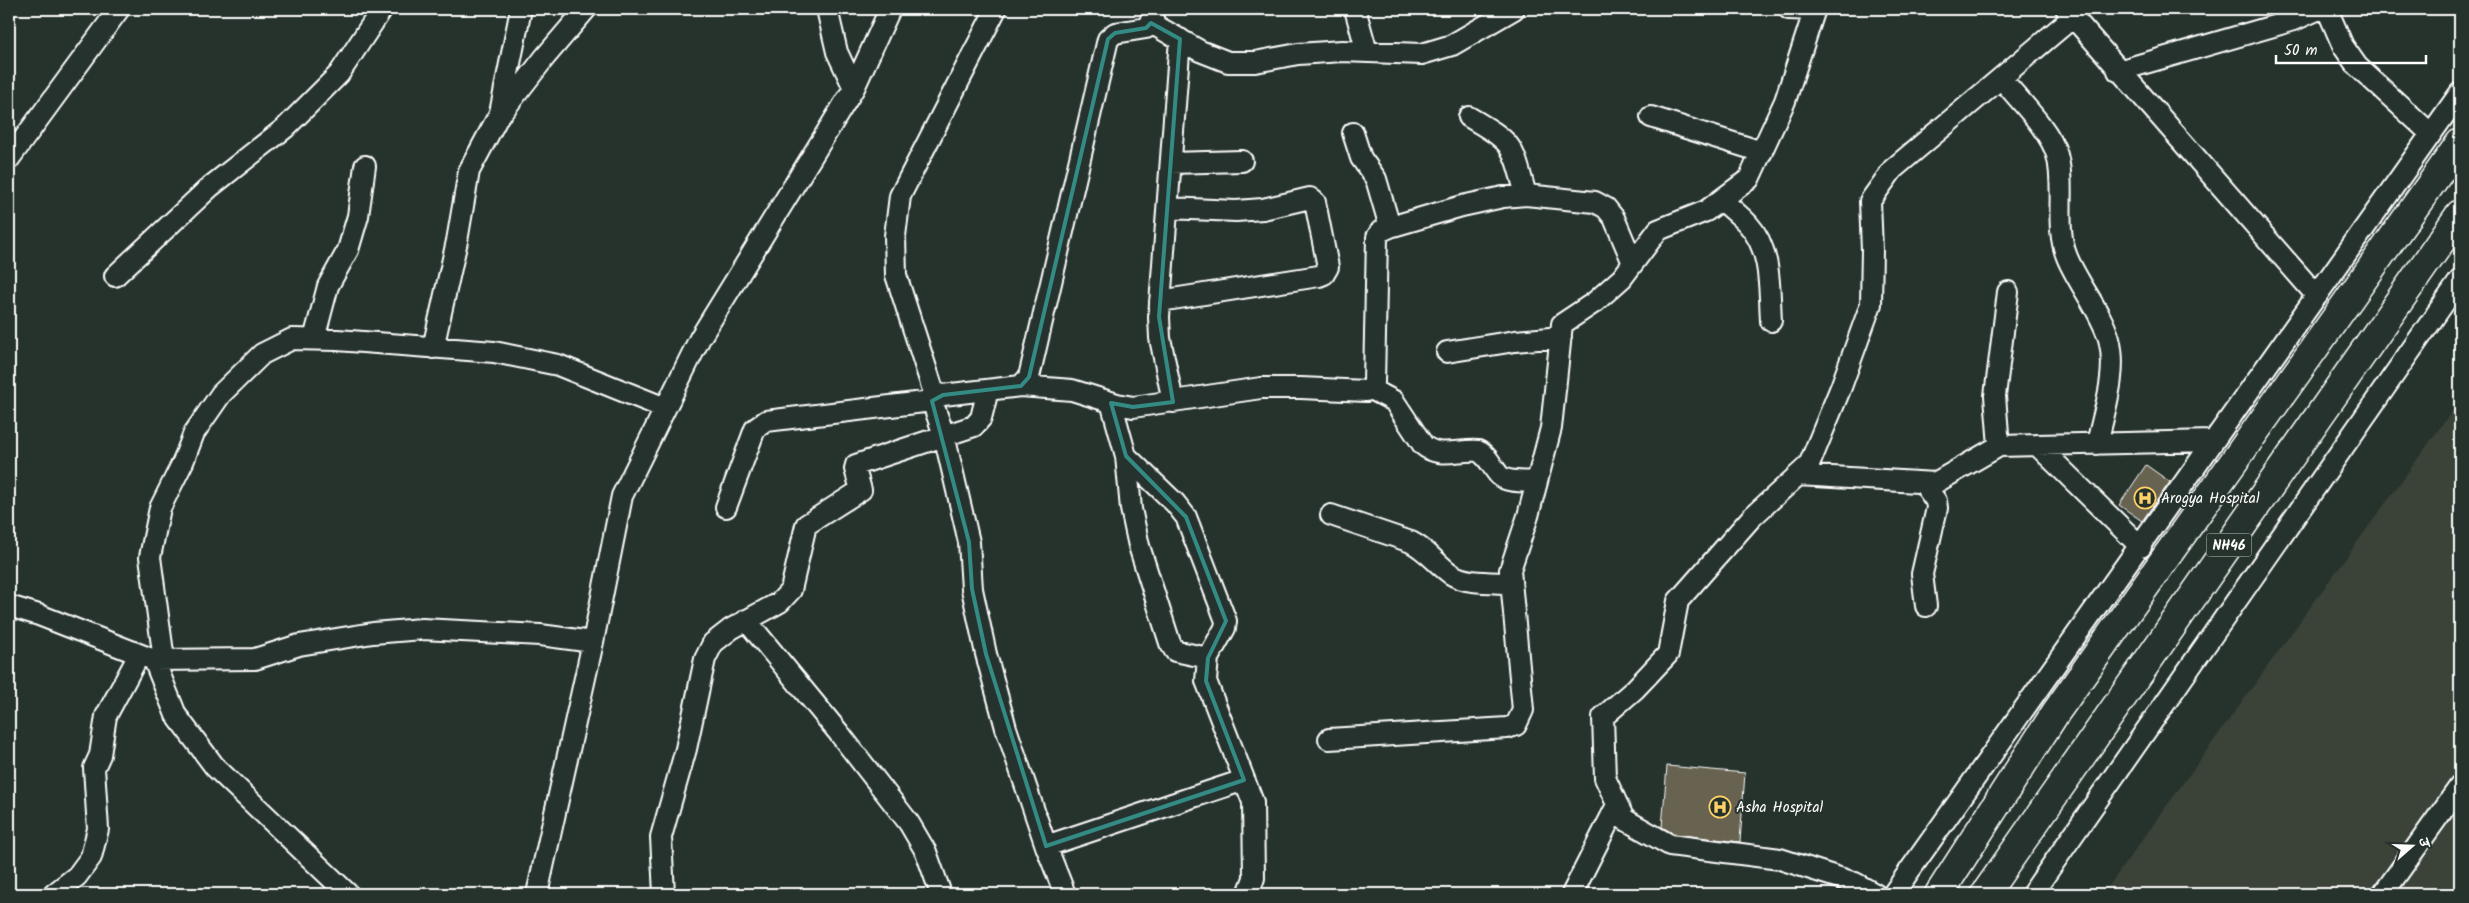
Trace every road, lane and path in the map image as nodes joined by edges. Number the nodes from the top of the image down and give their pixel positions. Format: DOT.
graph roads {
  1 [pos="119,9"];
  2 [pos="382,9"];
  3 [pos="521,9"];
  4 [pos="586,9"];
  5 [pos="827,9"];
  6 [pos="890,9"];
  7 [pos="996,9"];
  8 [pos="1355,9"];
  9 [pos="1514,9"];
  10 [pos="1789,9"];
  11 [pos="2319,9"];
  12 [pos="2327,9"];
  13 [pos="1815,10"];
  14 [pos="2070,13"];
  15 [pos="1152,16"];
  16 [pos="1180,40"];
  17 [pos="1367,52"];
  18 [pos="2118,71"];
  19 [pos="2001,78"];
  20 [pos="854,88"];
  21 [pos="2460,93"];
  22 [pos="1651,117"];
  23 [pos="1469,118"];
  24 [pos="497,119"];
  25 [pos="1353,133"];
  26 [pos="2431,134"];
  27 [pos="2460,143"];
  28 [pos="1762,152"];
  29 [pos="9,159"];
  30 [pos="1242,161"];
  31 [pos="1171,163"];
  32 [pos="365,166"];
  33 [pos="1526,195"];
  34 [pos="1722,200"];
  35 [pos="1168,208"];
  36 [pos="2460,214"];
  37 [pos="1390,227"];
  38 [pos="1633,263"];
  39 [pos="115,276"];
  40 [pos="2460,280"];
  41 [pos="2008,292"];
  42 [pos="2317,296"];
  43 [pos="1160,301"];
  44 [pos="1771,322"];
  45 [pos="1560,337"];
  46 [pos="314,339"];
  47 [pos="432,348"];
  48 [pos="1447,352"];
  49 [pos="1021,386"];
  50 [pos="1371,389"];
  51 [pos="988,390"];
  52 [pos="933,399"];
  53 [pos="1111,402"];
  54 [pos="1173,402"];
  55 [pos="665,408"];
  56 [pos="944,435"];
  57 [pos="2213,441"];
  58 [pos="2097,444"];
  59 [pos="2037,445"];
  60 [pos="1999,446"];
  61 [pos="1126,456"];
  62 [pos="1798,475"];
  63 [pos="1537,482"];
  64 [pos="1923,483"];
  65 [pos="726,507"];
  66 [pos="1331,515"];
  67 [pos="2141,547"];
  68 [pos="1510,584"];
  69 [pos="9,606"];
  70 [pos="1926,606"];
  71 [pos="746,620"];
  72 [pos="593,642"];
  73 [pos="152,658"];
  74 [pos="1208,658"];
  75 [pos="1329,739"];
  76 [pos="1244,780"];
  77 [pos="2460,786"];
  78 [pos="1617,805"];
  79 [pos="1046,846"];
  80 [pos="1991,885"];
  81 [pos="54,894"];
  82 [pos="348,894"];
  83 [pos="537,894"];
  84 [pos="664,894"];
  85 [pos="941,894"];
  86 [pos="1065,894"];
  87 [pos="1249,894"];
  88 [pos="1572,894"];
  89 [pos="1875,894"];
  90 [pos="1893,894"];
  91 [pos="1939,894"];
  92 [pos="2032,894"];
  93 [pos="2383,894"];
  1 -- 29 [label="street"];
  2 -- 39 [label="street"];
  3 -- 24 [label="street"];
  4 -- 24 [label="street"];
  5 -- 20 [label="street"];
  6 -- 20 [label="street"];
  7 -- 52 [label="street"];
  8 -- 17 [label="street"];
  9 -- 17 [label="street"];
  10 -- 13 [label="street"];
  11 -- 18 [label="street"];
  12 -- 26 [label="street"];
  13 -- 28 [label="street"];
  14 -- 18 [label="street"];
  14 -- 19 [label="street"];
  15 -- 16 [label="street"];
  15 -- 49 [label="street"];
  16 -- 17 [label="street"];
  16 -- 31 [label="street"];
  18 -- 42 [label="street"];
  19 -- 58 [label="street"];
  19 -- 62 [label="street"];
  20 -- 55 [label="street"];
  21 -- 26 [label="street"];
  22 -- 28 [label="street"];
  23 -- 33 [label="street"];
  24 -- 47 [label="street"];
  25 -- 37 [label="street"];
  26 -- 42 [label="street"];
  27 -- 91 [label="highway, NH46"];
  28 -- 34 [label="street"];
  30 -- 31 [label="street"];
  31 -- 35 [label="street"];
  32 -- 46 [label="street"];
  33 -- 37 [label="street"];
  33 -- 38 [label="street"];
  34 -- 38 [label="street"];
  34 -- 44 [label="street"];
  35 -- 43 [label="street"];
  35 -- 43 [label="street"];
  36 -- 80 [label="highway, NH46"];
  37 -- 50 [label="street"];
  38 -- 45 [label="street"];
  40 -- 92 [label="street"];
  41 -- 60 [label="street"];
  42 -- 57 [label="street"];
  43 -- 54 [label="street"];
  45 -- 48 [label="street"];
  45 -- 63 [label="street"];
  46 -- 47 [label="street"];
  46 -- 73 [label="street"];
  47 -- 55 [label="street"];
  49 -- 51 [label="street"];
  49 -- 53 [label="street"];
  50 -- 54 [label="street"];
  50 -- 63 [label="street"];
  51 -- 52 [label="street"];
  51 -- 56 [label="street"];
  52 -- 56 [label="street"];
  52 -- 65 [label="street"];
  53 -- 54 [label="street"];
  53 -- 61 [label="street"];
  55 -- 72 [label="street"];
  56 -- 71 [label="street"];
  56 -- 79 [label="street"];
  57 -- 58 [label="street"];
  57 -- 67 [label="street"];
  58 -- 59 [label="street"];
  59 -- 60 [label="street"];
  59 -- 67 [label="street"];
  60 -- 64 [label="street"];
  61 -- 74 [label="street"];
  61 -- 74 [label="street"];
  62 -- 64 [label="street"];
  62 -- 78 [label="street"];
  63 -- 68 [label="street"];
  64 -- 70 [label="street"];
  66 -- 68 [label="street"];
  67 -- 90 [label="street"];
  68 -- 75 [label="street"];
  69 -- 73 [label="street"];
  71 -- 84 [label="street"];
  71 -- 85 [label="street"];
  72 -- 73 [label="street"];
  72 -- 83 [label="street"];
  73 -- 81 [label="street"];
  73 -- 82 [label="street"];
  74 -- 76 [label="street"];
  76 -- 79 [label="street"];
  76 -- 87 [label="street"];
  77 -- 93 [label="street"];
  78 -- 88 [label="street"];
  78 -- 89 [label="street"];
  79 -- 86 [label="street"];
}
